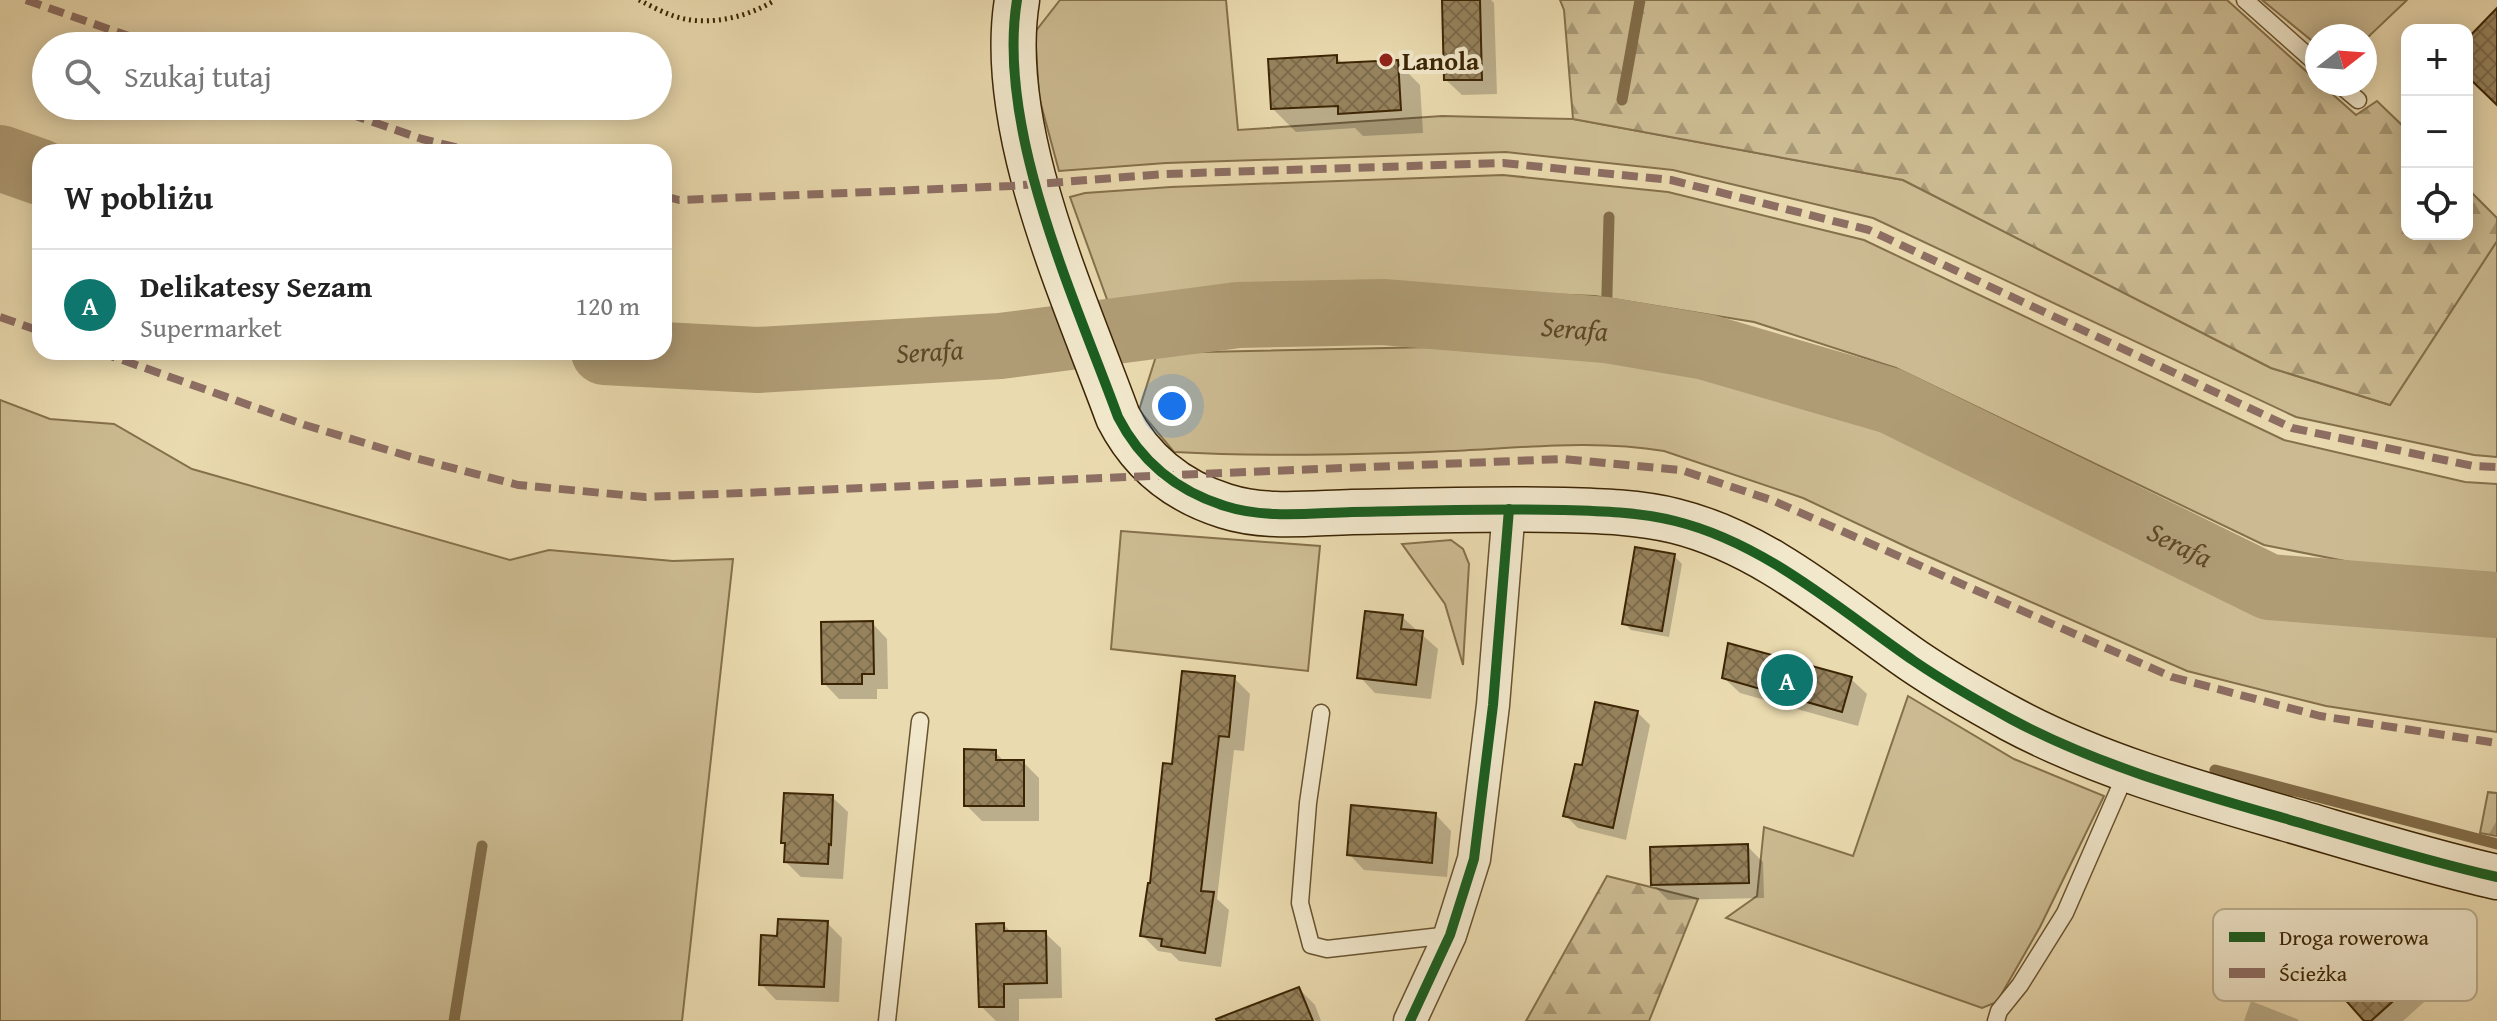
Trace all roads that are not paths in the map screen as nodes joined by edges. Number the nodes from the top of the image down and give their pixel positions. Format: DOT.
graph roads {
  1 [pos="1017,0"];
  2 [pos="2245,0"];
  3 [pos="2305,53"];
  4 [pos="2353,96"];
  5 [pos="2358,100"];
  6 [pos="1509,509"];
  7 [pos="1321,713"];
  8 [pos="920,721"];
  9 [pos="2128,770"];
  10 [pos="2497,877"];
  11 [pos="1450,935"];
  12 [pos="887,1021"];
  13 [pos="1410,1021"];
  14 [pos="1996,1021"];
  1 -- 6 [label="street"];
  2 -- 3 [label="lane"];
  4 -- 5 [label="lane"];
  6 -- 9 [label="street"];
  6 -- 11 [label="street"];
  7 -- 11 [label="lane"];
  8 -- 12 [label="lane"];
  9 -- 10 [label="street"];
  9 -- 14 [label="lane"];
  11 -- 13 [label="street"];
}
